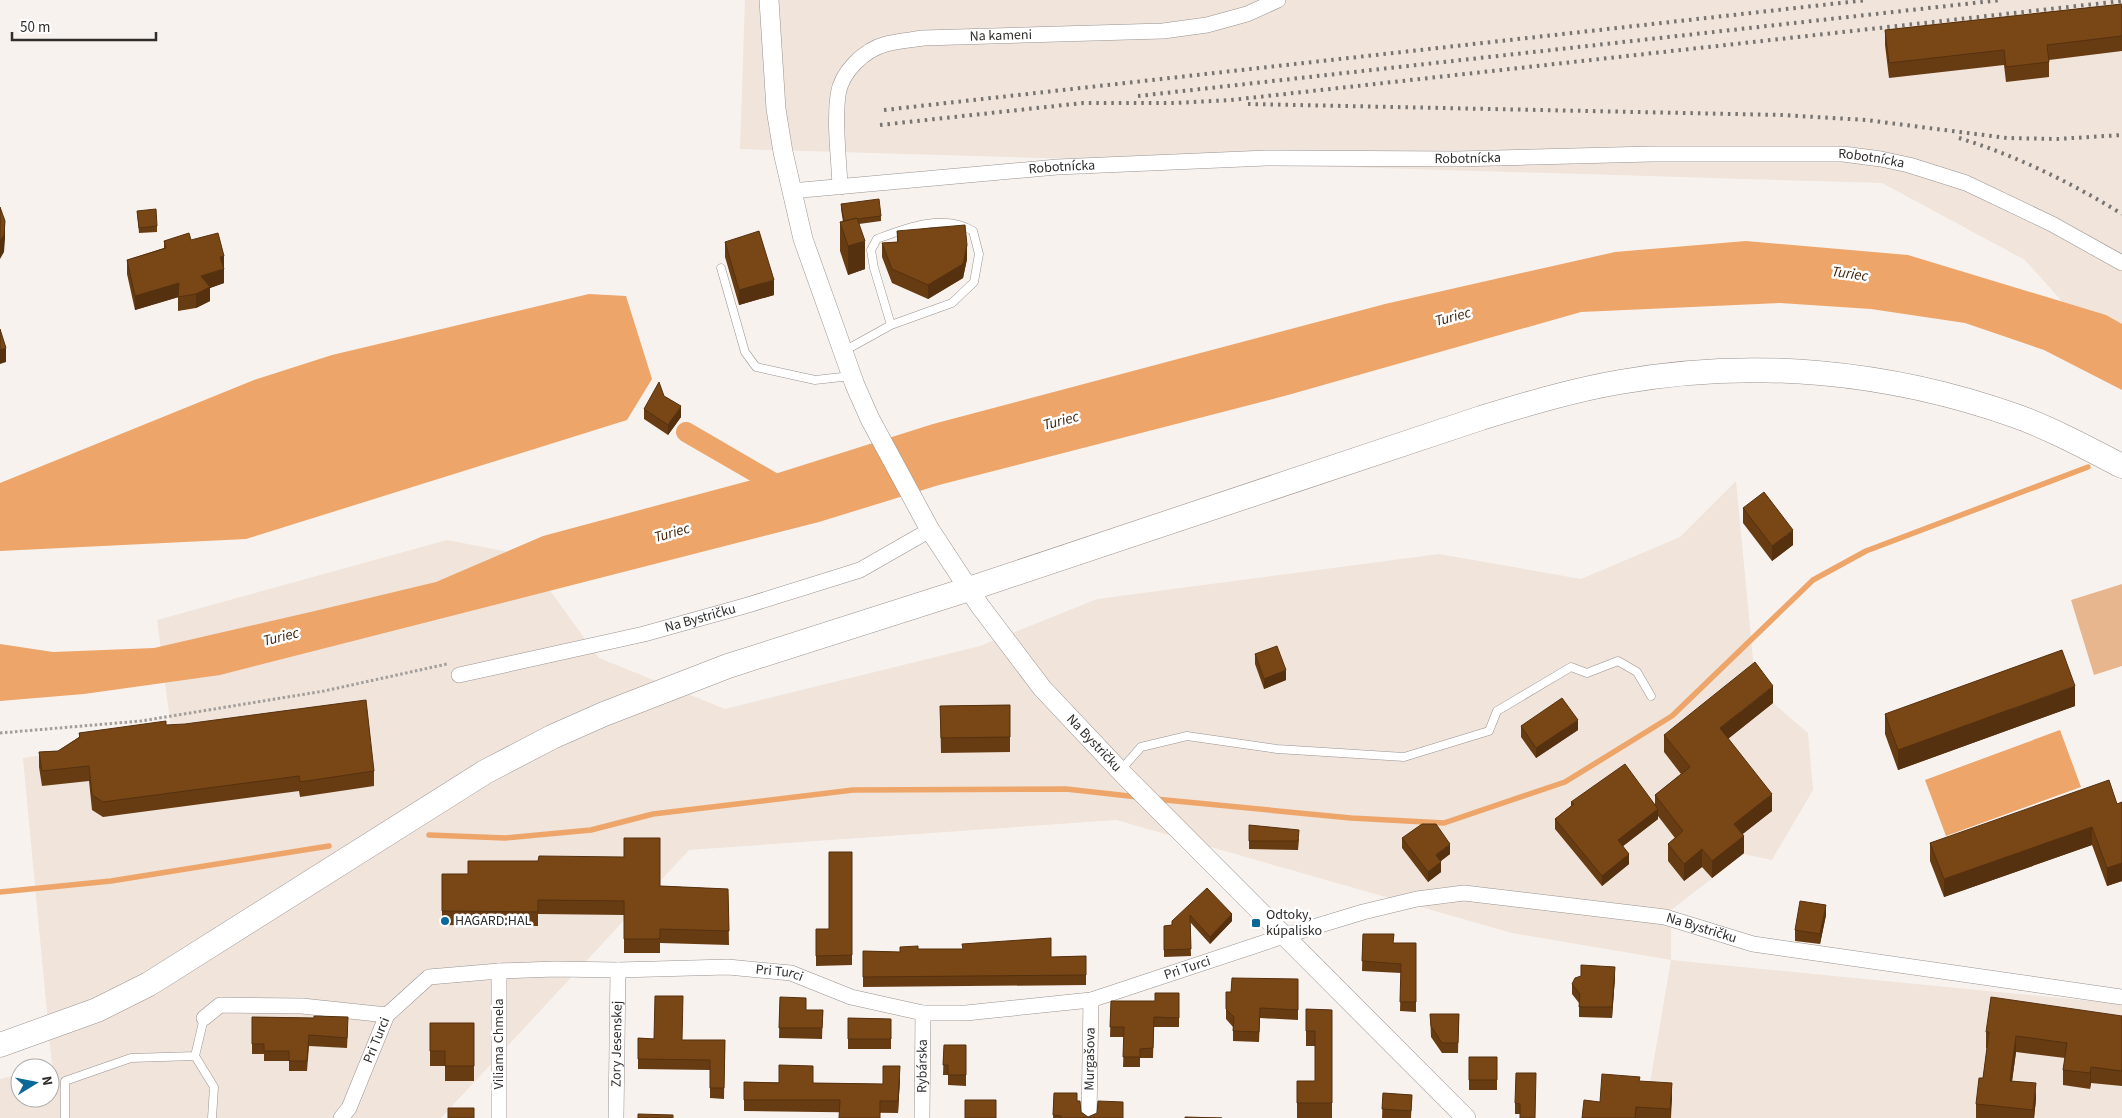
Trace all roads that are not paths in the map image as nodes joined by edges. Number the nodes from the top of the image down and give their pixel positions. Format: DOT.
graph roads {
  1 [pos="769,0"];
  2 [pos="1278,0"];
  3 [pos="840,187"];
  4 [pos="791,192"];
  5 [pos="2122,264"];
  6 [pos="721,268"];
  7 [pos="891,325"];
  8 [pos="842,352"];
  9 [pos="851,376"];
  10 [pos="2122,466"];
  11 [pos="926,523"];
  12 [pos="969,589"];
  13 [pos="463,674"];
  14 [pos="1651,696"];
  15 [pos="1121,772"];
  16 [pos="1284,936"];
  17 [pos="618,970"];
  18 [pos="499,971"];
  19 [pos="2122,997"];
  20 [pos="1091,1000"];
  21 [pos="923,1013"];
  22 [pos="387,1015"];
  23 [pos="204,1018"];
  24 [pos="0,1046"];
  25 [pos="195,1056"];
  26 [pos="65,1118"];
  27 [pos="212,1118"];
  28 [pos="341,1118"];
  29 [pos="499,1118"];
  30 [pos="616,1118"];
  31 [pos="922,1118"];
  32 [pos="1089,1118"];
  33 [pos="1466,1118"];
  1 -- 4 [label="street"];
  2 -- 3 [label="street, Na kameni"];
  3 -- 4 [label="street, Robotnícka"];
  3 -- 5 [label="street, Robotnícka"];
  4 -- 8 [label="street"];
  6 -- 9 [label="lane"];
  7 -- 7 [label="lane"];
  7 -- 8 [label="lane"];
  8 -- 9 [label="street"];
  9 -- 11 [label="street"];
  10 -- 12 [label="main road"];
  11 -- 12 [label="street, Na Bystričku"];
  11 -- 13 [label="street, Na Bystričku"];
  12 -- 15 [label="street, Na Bystričku"];
  12 -- 24 [label="main road"];
  14 -- 15 [label="lane"];
  15 -- 16 [label="street, Na Bystričku"];
  16 -- 19 [label="street, Na Bystričku"];
  16 -- 20 [label="street, Pri Turci"];
  16 -- 33 [label="street, Na Bystričku"];
  17 -- 18 [label="street, Pri Turci"];
  17 -- 21 [label="street, Pri Turci"];
  17 -- 30 [label="street, Zory Jesenskej"];
  18 -- 22 [label="street, Pri Turci"];
  18 -- 29 [label="street, Viliama Chmela"];
  20 -- 21 [label="street, Pri Turci"];
  20 -- 32 [label="street, Murgašova"];
  21 -- 31 [label="street, Rybárska"];
  22 -- 23 [label="street"];
  22 -- 28 [label="street, Pri Turci"];
  23 -- 25 [label="lane"];
  25 -- 26 [label="lane"];
  25 -- 27 [label="lane"];
}
